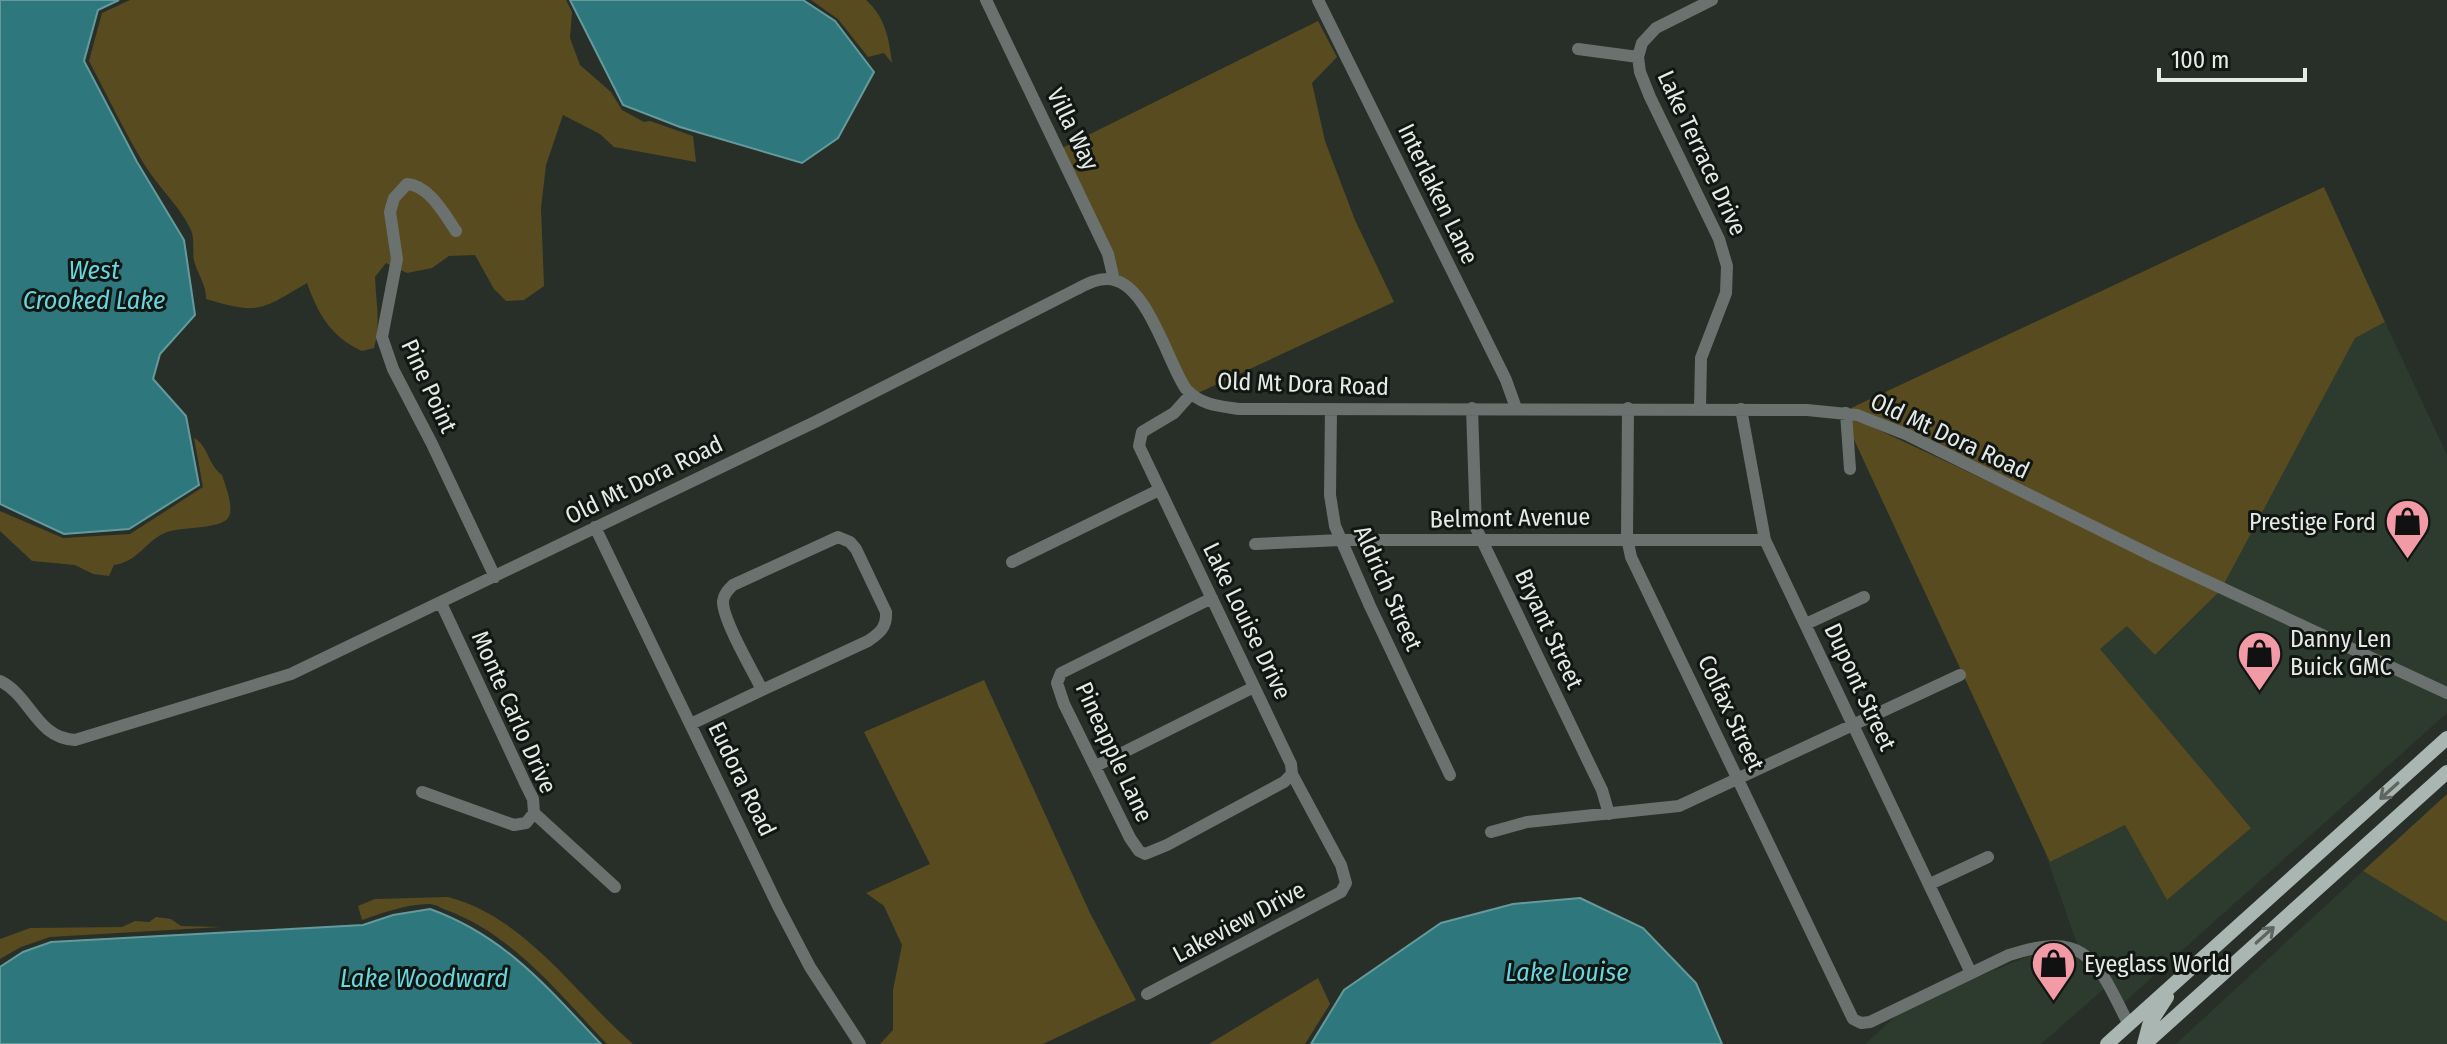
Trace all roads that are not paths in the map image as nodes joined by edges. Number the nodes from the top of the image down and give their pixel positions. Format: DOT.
graph roads {
  1 [pos="986,0"];
  2 [pos="1318,0"];
  3 [pos="1712,0"];
  4 [pos="1578,49"];
  5 [pos="1638,57"];
  6 [pos="456,231"];
  7 [pos="1114,280"];
  8 [pos="1191,394"];
  9 [pos="1472,408"];
  10 [pos="1516,408"];
  11 [pos="1628,408"];
  12 [pos="1700,408"];
  13 [pos="1331,409"];
  14 [pos="1741,409"];
  15 [pos="1846,413"];
  16 [pos="1850,469"];
  17 [pos="1159,490"];
  18 [pos="595,527"];
  19 [pos="1627,538"];
  20 [pos="1341,540"];
  21 [pos="1765,540"];
  22 [pos="1483,541"];
  23 [pos="1255,544"];
  24 [pos="1012,562"];
  25 [pos="495,577"];
  26 [pos="1864,597"];
  27 [pos="1212,598"];
  28 [pos="441,603"];
  29 [pos="1806,624"];
  30 [pos="1960,675"];
  31 [pos="0,681"];
  32 [pos="1254,687"];
  33 [pos="762,690"];
  34 [pos="2447,693"];
  35 [pos="691,724"];
  36 [pos="1854,724"];
  37 [pos="2447,738"];
  38 [pos="1096,766"];
  39 [pos="2447,772"];
  40 [pos="1292,774"];
  41 [pos="1450,775"];
  42 [pos="1738,779"];
  43 [pos="422,792"];
  44 [pos="534,813"];
  45 [pos="1609,814"];
  46 [pos="1491,832"];
  47 [pos="1988,857"];
  48 [pos="1346,883"];
  49 [pos="1930,884"];
  50 [pos="615,887"];
  51 [pos="1971,973"];
  52 [pos="2175,983"];
  53 [pos="1147,994"];
  54 [pos="2129,1025"];
  55 [pos="860,1044"];
  56 [pos="2107,1044"];
  57 [pos="2125,1044"];
  58 [pos="2144,1044"];
  1 -- 7 [label="street, Villa Way"];
  2 -- 10 [label="street, Interlaken Lane"];
  3 -- 5 [label="street, Lake Terrace Drive"];
  4 -- 5 [label="street"];
  5 -- 12 [label="street, Lake Terrace Drive"];
  6 -- 25 [label="street, Pine Point"];
  7 -- 8 [label="street, Old Mt Dora Road"];
  7 -- 18 [label="street, Old Mt Dora Road"];
  8 -- 13 [label="street, Old Mt Dora Road"];
  8 -- 17 [label="street, Lake Louise Drive"];
  9 -- 10 [label="street, Old Mt Dora Road"];
  9 -- 13 [label="street, Old Mt Dora Road"];
  9 -- 22 [label="street, Bryant Street"];
  10 -- 11 [label="street, Old Mt Dora Road"];
  11 -- 12 [label="street, Old Mt Dora Road"];
  11 -- 19 [label="street, Colfax Street"];
  12 -- 14 [label="street, Old Mt Dora Road"];
  13 -- 20 [label="street, Aldrich Street"];
  14 -- 15 [label="street, Old Mt Dora Road"];
  14 -- 21 [label="street, Dupont Street"];
  15 -- 16 [label="street"];
  15 -- 34 [label="street, Old Mt Dora Road"];
  17 -- 24 [label="street"];
  17 -- 27 [label="street, Lake Louise Drive"];
  18 -- 25 [label="street, Old Mt Dora Road"];
  18 -- 35 [label="street, Eudora Road"];
  19 -- 21 [label="street, Belmont Avenue"];
  19 -- 22 [label="street, Belmont Avenue"];
  19 -- 42 [label="street, Colfax Street"];
  20 -- 22 [label="street, Belmont Avenue"];
  20 -- 23 [label="street, Belmont Avenue"];
  20 -- 41 [label="street, Aldrich Street"];
  21 -- 29 [label="street, Dupont Street"];
  22 -- 45 [label="street, Bryant Street"];
  25 -- 28 [label="street, Old Mt Dora Road"];
  26 -- 29 [label="street"];
  27 -- 32 [label="street, Lake Louise Drive"];
  27 -- 38 [label="street, Pineapple Lane"];
  28 -- 31 [label="street, Old Mt Dora Road"];
  28 -- 44 [label="street, Monte Carlo Drive"];
  29 -- 36 [label="street, Dupont Street"];
  30 -- 36 [label="street"];
  32 -- 38 [label="street"];
  32 -- 40 [label="street, Lake Louise Drive"];
  33 -- 33 [label="street"];
  33 -- 35 [label="street"];
  35 -- 55 [label="street, Eudora Road"];
  36 -- 42 [label="street"];
  36 -- 49 [label="street, Dupont Street"];
  37 -- 52 [label="main road, one-way"];
  38 -- 40 [label="street, Pineapple Lane"];
  58 -- 39 [label="main road, one-way"];
  40 -- 48 [label="street, Lake Louise Drive"];
  42 -- 45 [label="street"];
  42 -- 51 [label="street, Colfax Street"];
  43 -- 44 [label="street, Monte Carlo Drive"];
  44 -- 50 [label="street"];
  45 -- 46 [label="street"];
  47 -- 49 [label="street"];
  48 -- 53 [label="street, Lakeview Drive"];
  49 -- 51 [label="street, Dupont Street"];
  51 -- 54 [label="street"];
  52 -- 54 [label="main road"];
  52 -- 58 [label="main road"];
  54 -- 56 [label="main road"];
  54 -- 57 [label="main road"];
}
